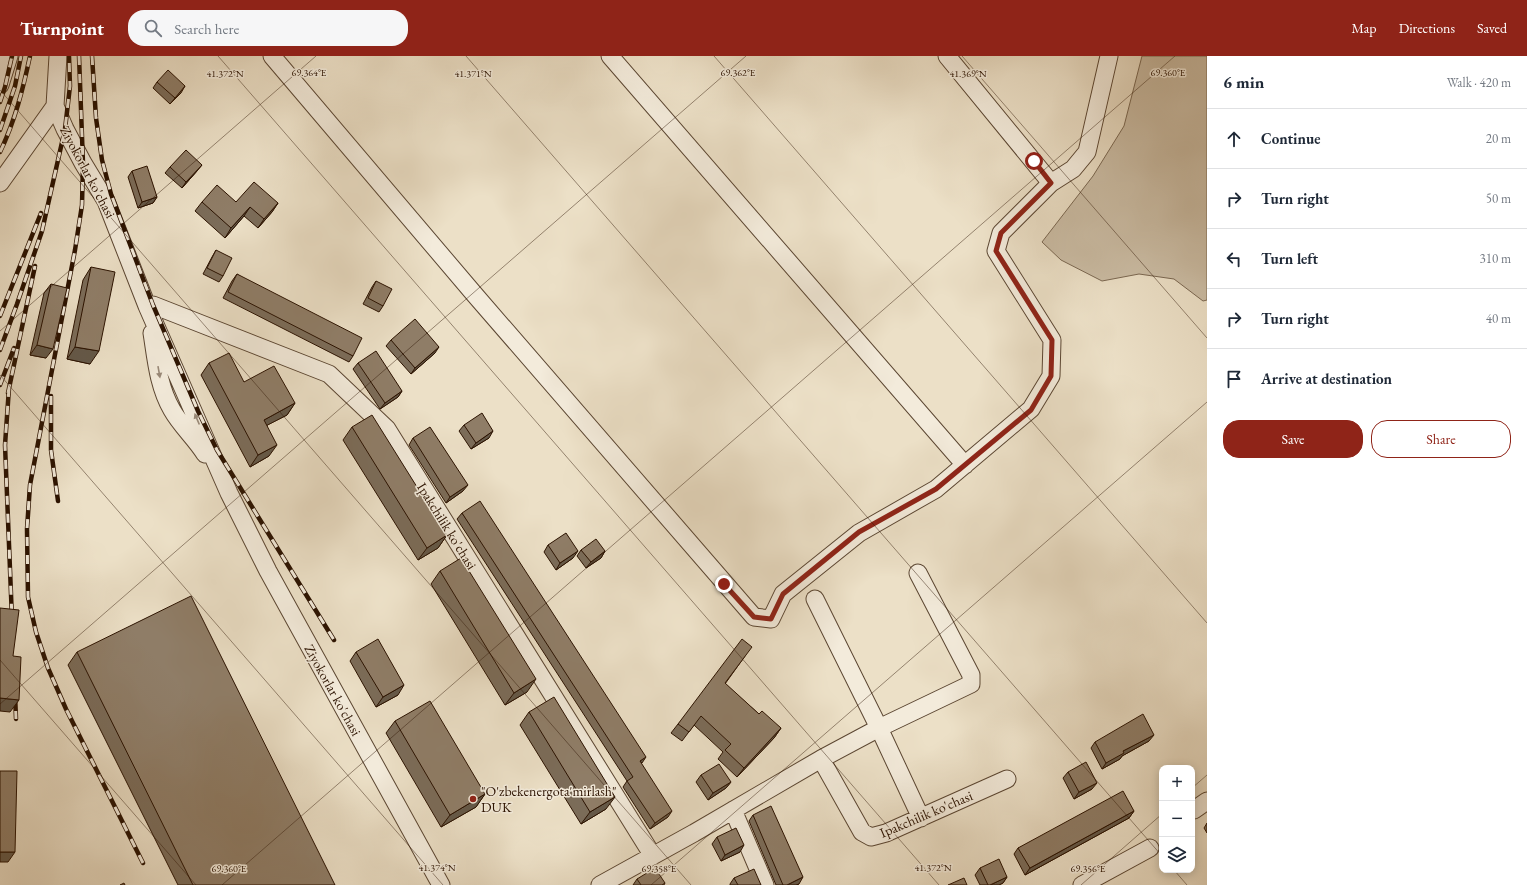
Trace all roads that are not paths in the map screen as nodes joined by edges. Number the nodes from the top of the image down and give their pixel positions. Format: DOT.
graph roads {
  1 [pos="10,56"];
  2 [pos="58,56"];
  3 [pos="272,56"];
  4 [pos="610,56"];
  5 [pos="947,56"];
  6 [pos="1109,56"];
  7 [pos="0,85"];
  8 [pos="55,106"];
  9 [pos="0,183"];
  10 [pos="1051,183"];
  11 [pos="147,306"];
  12 [pos="965,465"];
  13 [pos="918,573"];
  14 [pos="815,599"];
  15 [pos="879,728"];
  16 [pos="821,759"];
  17 [pos="1007,779"];
  18 [pos="733,810"];
  19 [pos="921,818"];
  20 [pos="1150,848"];
  21 [pos="653,856"];
  22 [pos="621,880"];
  23 [pos="1085,884"];
  24 [pos="441,885"];
  25 [pos="600,885"];
  26 [pos="765,885"];
  1 -- 7 [label="street"];
  2 -- 8 [label="street"];
  3 -- 12 [label="street"];
  4 -- 12 [label="street"];
  5 -- 10 [label="street"];
  6 -- 10 [label="street"];
  8 -- 9 [label="street"];
  8 -- 11 [label="street, Ziyokorlar ko'chasi"];
  10 -- 12 [label="street"];
  11 -- 21 [label="street, Ipakchilik ko'chasi"];
  11 -- 24 [label="street, Ziyokorlar ko'chasi"];
  13 -- 15 [label="street"];
  14 -- 15 [label="street"];
  15 -- 16 [label="street"];
  15 -- 19 [label="street"];
  16 -- 18 [label="street"];
  16 -- 19 [label="street, Ipakchilik ko'chasi"];
  17 -- 19 [label="street, Ipakchilik ko'chasi"];
  18 -- 21 [label="street"];
  18 -- 26 [label="street"];
  20 -- 23 [label="street"];
  21 -- 22 [label="street"];
  22 -- 25 [label="street"];
}
